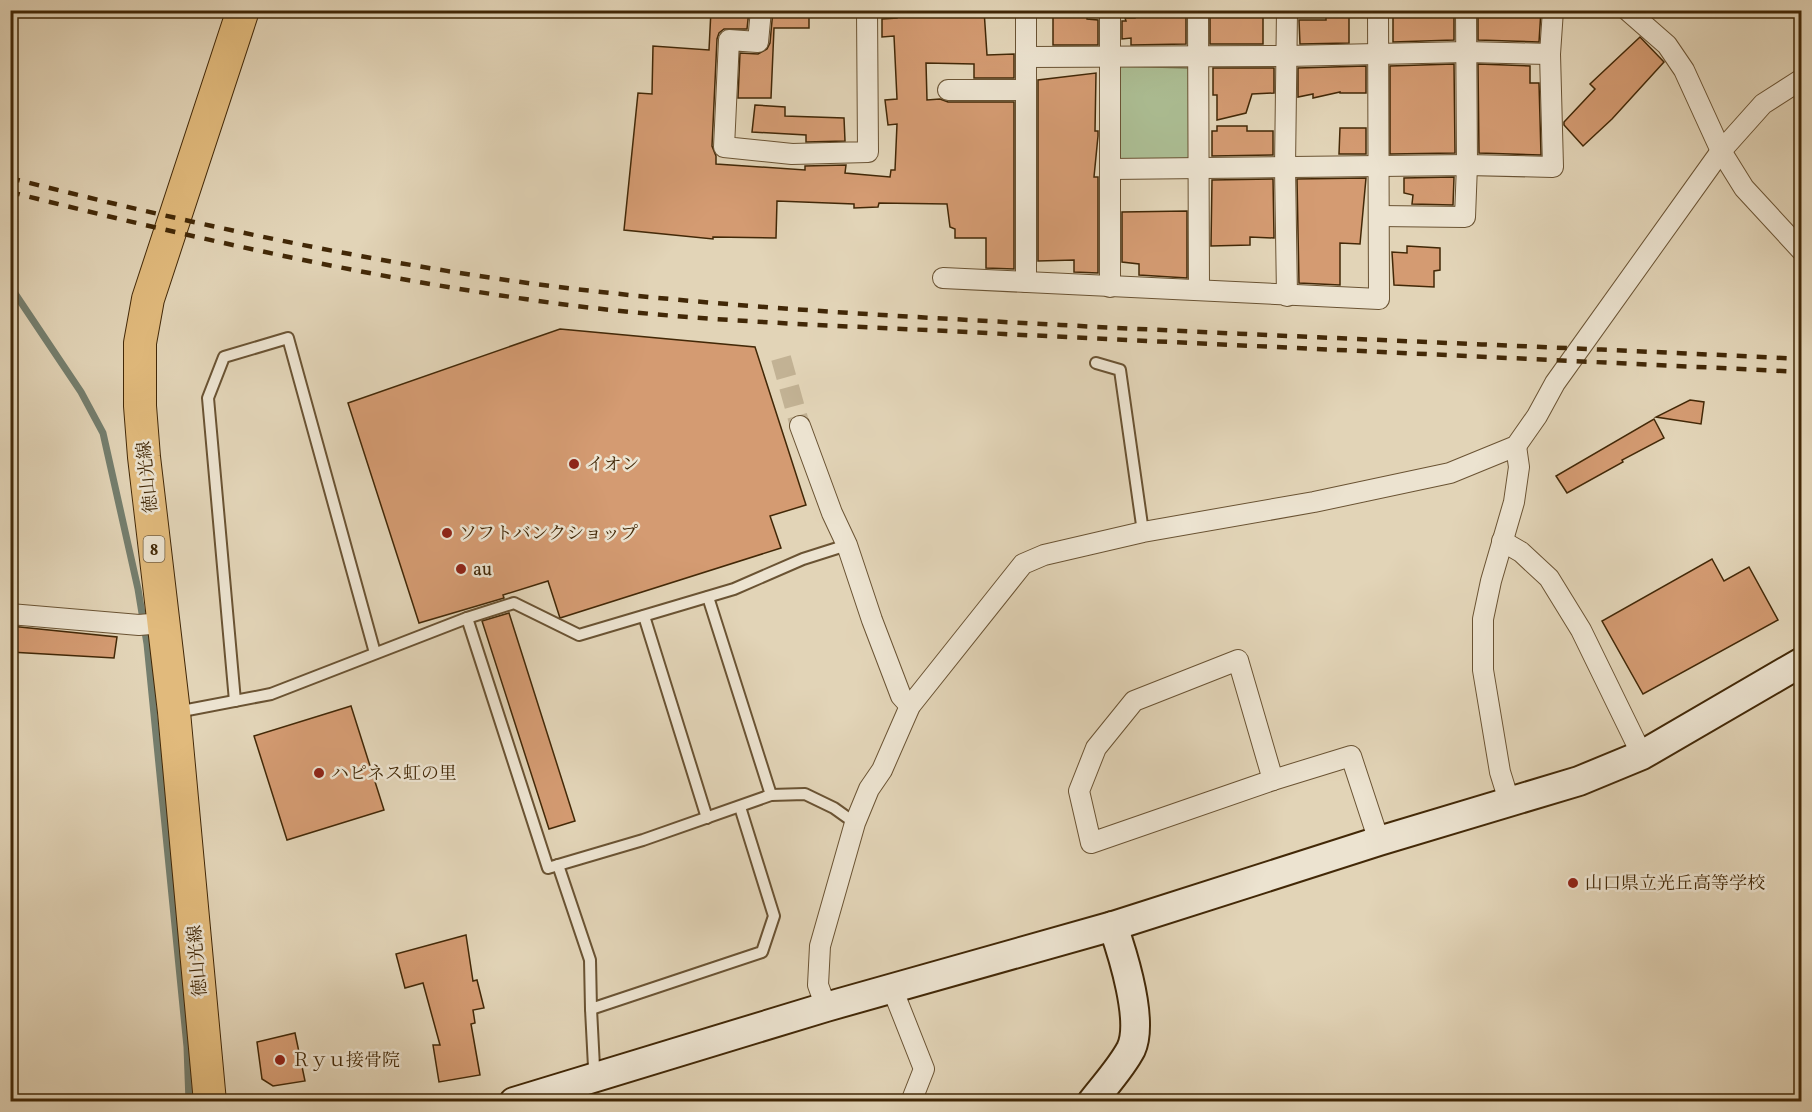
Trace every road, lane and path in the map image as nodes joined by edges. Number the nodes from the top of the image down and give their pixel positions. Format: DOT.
graph roads {
  1 [pos="243,10"];
  2 [pos="760,10"];
  3 [pos="867,10"];
  4 [pos="1026,10"];
  5 [pos="1110,10"];
  6 [pos="1198,10"];
  7 [pos="1287,10"];
  8 [pos="1378,10"];
  9 [pos="1466,10"];
  10 [pos="1553,10"];
  11 [pos="1627,10"];
  12 [pos="1467,52"];
  13 [pos="1378,53"];
  14 [pos="1550,54"];
  15 [pos="1110,56"];
  16 [pos="1287,56"];
  17 [pos="1027,57"];
  18 [pos="1198,57"];
  19 [pos="1802,79"];
  20 [pos="948,90"];
  21 [pos="1026,90"];
  22 [pos="1721,151"];
  23 [pos="1467,165"];
  24 [pos="1378,166"];
  25 [pos="1285,167"];
  26 [pos="1199,168"];
  27 [pos="1111,169"];
  28 [pos="1379,216"];
  29 [pos="1802,251"];
  30 [pos="943,278"];
  31 [pos="1026,282"];
  32 [pos="1110,287"];
  33 [pos="1199,289"];
  34 [pos="1287,296"];
  35 [pos="1096,363"];
  36 [pos="800,426"];
  37 [pos="1516,446"];
  38 [pos="1143,532"];
  39 [pos="1502,541"];
  40 [pos="847,545"];
  41 [pos="708,597"];
  42 [pos="10,614"];
  43 [pos="644,616"];
  44 [pos="467,618"];
  45 [pos="162,623"];
  46 [pos="375,653"];
  47 [pos="1802,662"];
  48 [pos="236,701"];
  49 [pos="910,706"];
  50 [pos="174,712"];
  51 [pos="1642,755"];
  52 [pos="1273,780"];
  53 [pos="771,795"];
  54 [pos="1509,801"];
  55 [pos="740,807"];
  56 [pos="707,818"];
  57 [pos="855,823"];
  58 [pos="1379,841"];
  59 [pos="558,865"];
  60 [pos="1113,926"];
  61 [pos="892,988"];
  62 [pos="826,1006"];
  63 [pos="591,1009"];
  64 [pos="594,1067"];
  65 [pos="210,1101"];
  66 [pos="514,1101"];
  67 [pos="911,1101"];
  68 [pos="1092,1101"];
  1 -- 45 [label="main road, 徳山光線 / 8"];
  2 -- 3 [label="street"];
  4 -- 17 [label="street"];
  5 -- 15 [label="street"];
  6 -- 18 [label="street"];
  7 -- 16 [label="street"];
  8 -- 13 [label="street"];
  9 -- 12 [label="street"];
  10 -- 14 [label="street"];
  11 -- 22 [label="street"];
  12 -- 13 [label="street"];
  12 -- 14 [label="street"];
  12 -- 23 [label="street"];
  13 -- 16 [label="street"];
  13 -- 24 [label="street"];
  14 -- 23 [label="street"];
  15 -- 17 [label="street"];
  15 -- 18 [label="street"];
  15 -- 27 [label="street"];
  16 -- 18 [label="street"];
  16 -- 25 [label="street"];
  17 -- 21 [label="street"];
  18 -- 26 [label="street"];
  19 -- 22 [label="street"];
  20 -- 21 [label="street"];
  21 -- 31 [label="street"];
  22 -- 29 [label="street"];
  22 -- 37 [label="street"];
  23 -- 24 [label="street"];
  23 -- 28 [label="street"];
  24 -- 25 [label="street"];
  24 -- 28 [label="street"];
  25 -- 26 [label="street"];
  25 -- 34 [label="street"];
  26 -- 27 [label="street"];
  26 -- 33 [label="street"];
  27 -- 32 [label="street"];
  28 -- 34 [label="street"];
  30 -- 31 [label="street"];
  31 -- 32 [label="street"];
  32 -- 33 [label="street"];
  33 -- 34 [label="street"];
  35 -- 38 [label="lane"];
  36 -- 40 [label="street"];
  37 -- 38 [label="street"];
  37 -- 39 [label="street"];
  38 -- 49 [label="street"];
  39 -- 51 [label="street"];
  39 -- 54 [label="street"];
  40 -- 41 [label="lane"];
  40 -- 49 [label="street"];
  41 -- 43 [label="lane"];
  41 -- 53 [label="lane"];
  42 -- 45 [label="street"];
  43 -- 44 [label="lane"];
  43 -- 56 [label="lane"];
  44 -- 46 [label="lane"];
  44 -- 59 [label="lane"];
  45 -- 50 [label="main road, 徳山光線 / 8"];
  46 -- 48 [label="lane"];
  46 -- 48 [label="lane"];
  47 -- 51 [label="street"];
  48 -- 50 [label="lane"];
  49 -- 57 [label="street"];
  50 -- 65 [label="main road, 徳山光線 / 8"];
  51 -- 54 [label="street"];
  52 -- 52 [label="street"];
  52 -- 58 [label="street"];
  53 -- 55 [label="lane"];
  53 -- 57 [label="lane"];
  54 -- 58 [label="street"];
  55 -- 56 [label="lane"];
  55 -- 63 [label="lane"];
  56 -- 59 [label="lane"];
  57 -- 62 [label="street"];
  58 -- 60 [label="street"];
  59 -- 63 [label="lane"];
  60 -- 61 [label="street"];
  60 -- 68 [label="street"];
  61 -- 62 [label="street"];
  61 -- 67 [label="street"];
  62 -- 66 [label="street"];
  63 -- 64 [label="lane"];
}
